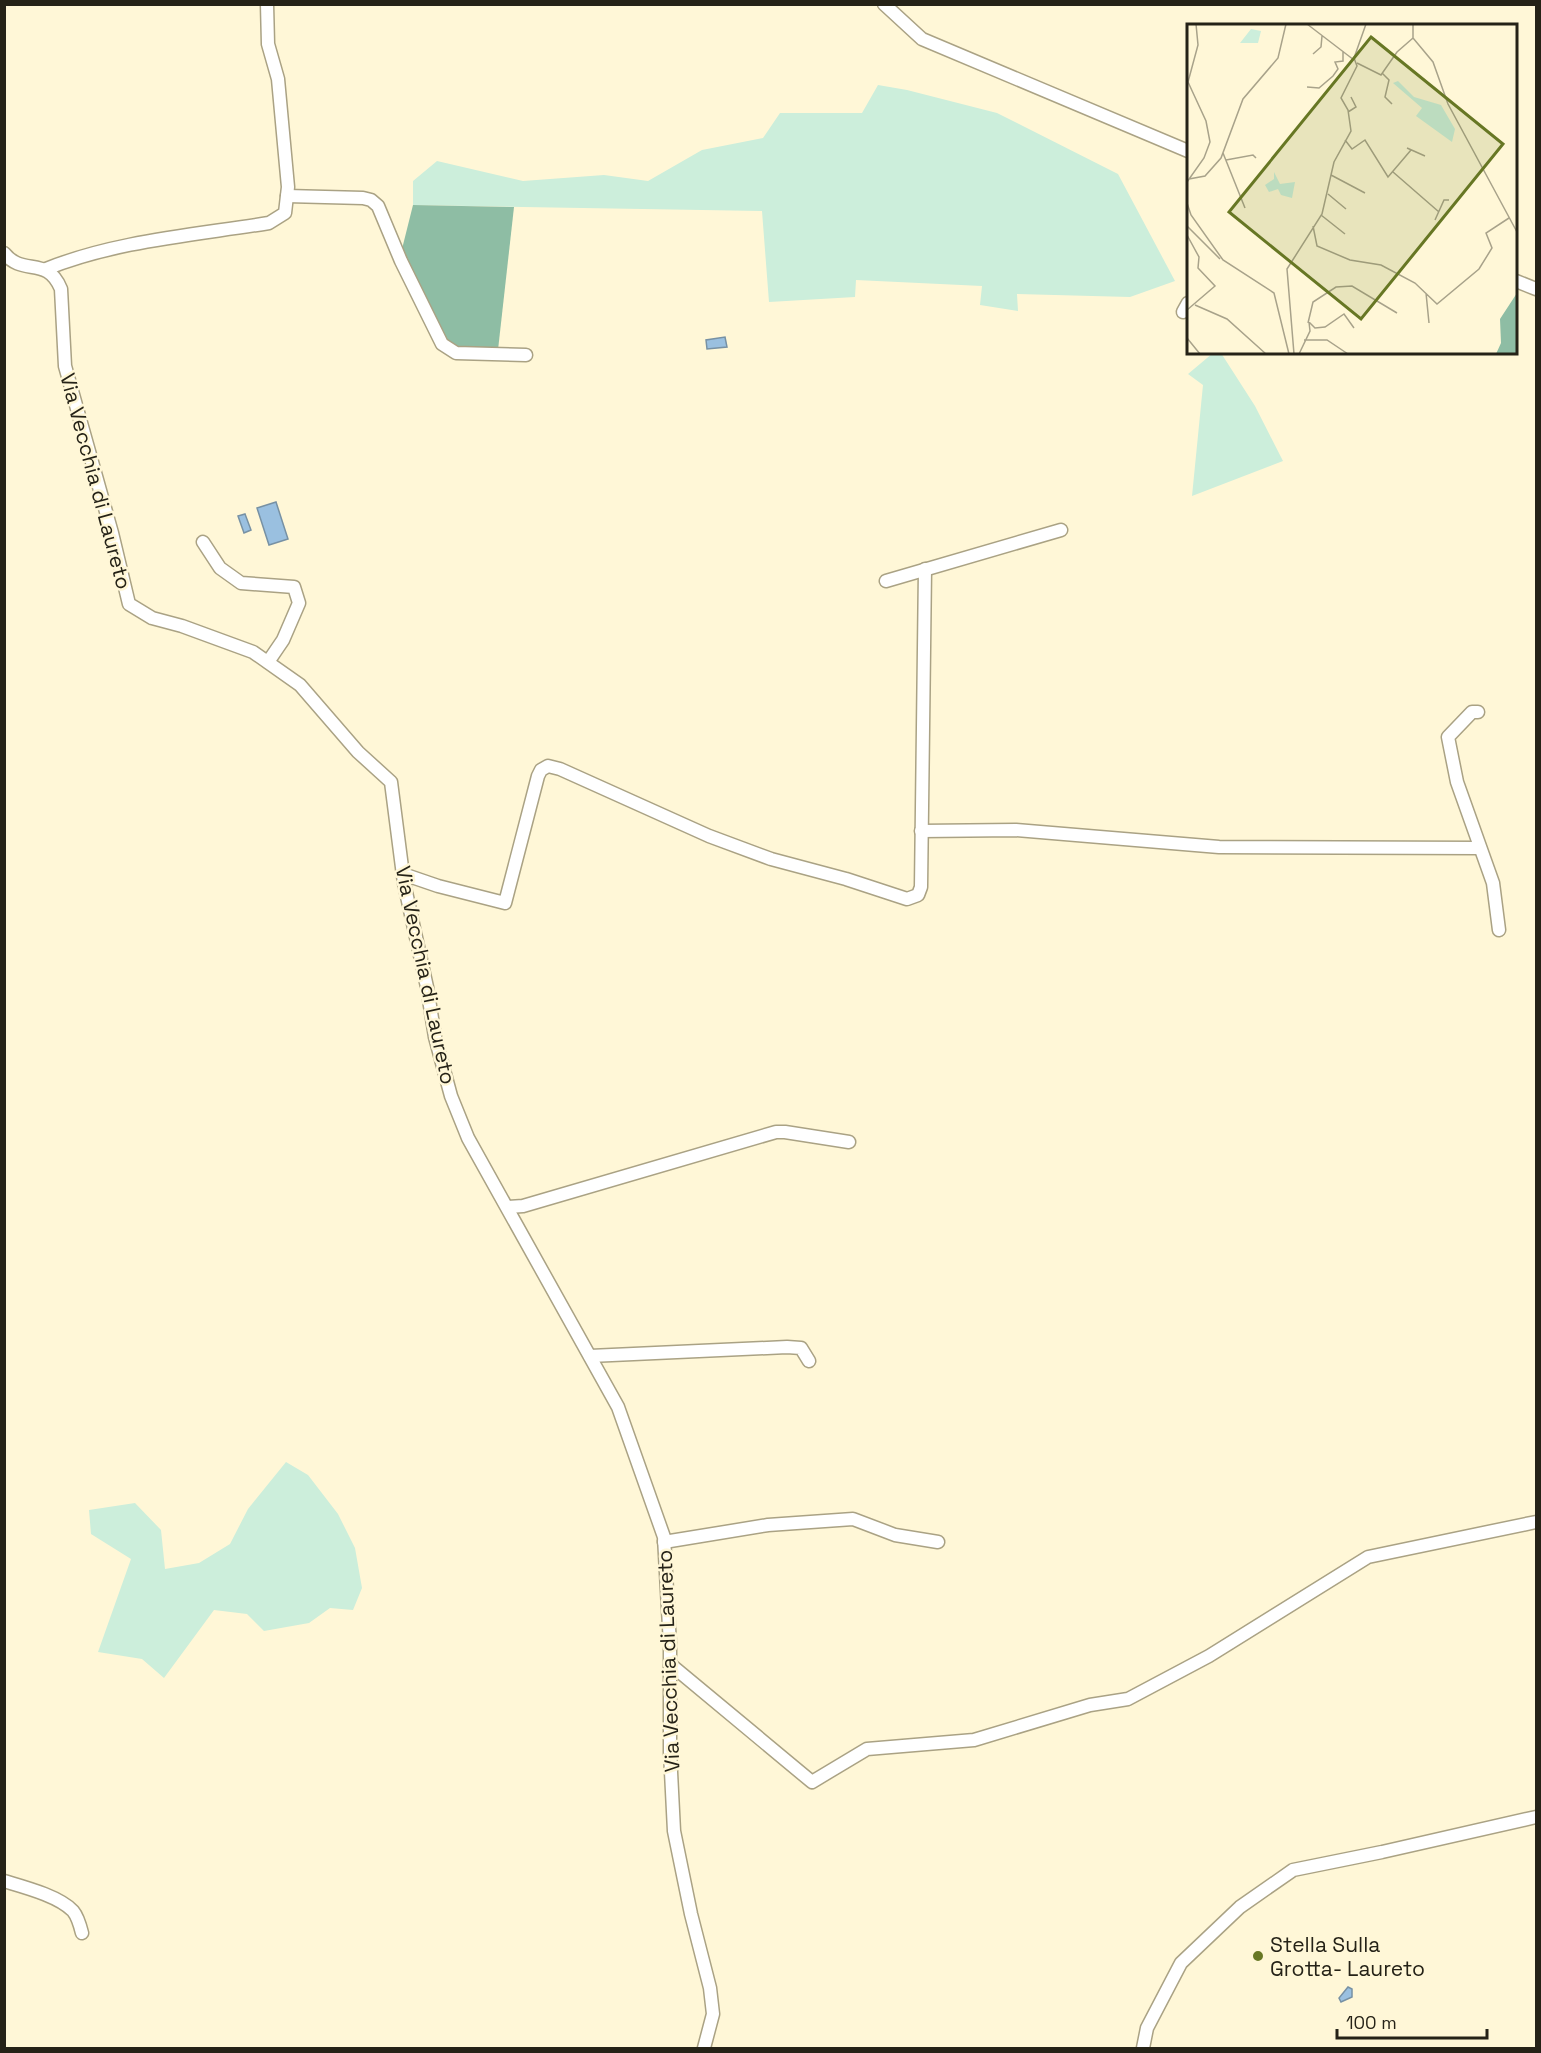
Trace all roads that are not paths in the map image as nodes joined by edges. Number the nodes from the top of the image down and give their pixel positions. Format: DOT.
graph roads {
  1 [pos="267,4"];
  2 [pos="884,4"];
  3 [pos="1187,151"];
  4 [pos="287,196"];
  5 [pos="6,258"];
  6 [pos="46,269"];
  7 [pos="1517,282"];
  8 [pos="1536,289"];
  9 [pos="526,355"];
  10 [pos="1061,530"];
  11 [pos="203,542"];
  12 [pos="925,569"];
  13 [pos="886,581"];
  14 [pos="268,662"];
  15 [pos="1478,712"];
  16 [pos="921,831"];
  17 [pos="1480,848"];
  18 [pos="403,874"];
  19 [pos="1498,930"];
  20 [pos="849,1142"];
  21 [pos="508,1207"];
  22 [pos="590,1356"];
  23 [pos="809,1361"];
  24 [pos="1536,1522"];
  25 [pos="664,1542"];
  26 [pos="938,1542"];
  27 [pos="670,1664"];
  28 [pos="1536,1817"];
  29 [pos="4,1881"];
  30 [pos="82,1933"];
  31 [pos="704,2049"];
  32 [pos="1143,2049"];
  1 -- 4 [label="street"];
  2 -- 3 [label="street"];
  4 -- 6 [label="street"];
  4 -- 9 [label="street"];
  5 -- 6 [label="street"];
  6 -- 14 [label="street, Via Vecchia di Laureto"];
  7 -- 8 [label="street"];
  10 -- 12 [label="street"];
  11 -- 14 [label="street"];
  12 -- 13 [label="street"];
  12 -- 16 [label="street"];
  14 -- 18 [label="street, Via Vecchia di Laureto"];
  15 -- 17 [label="street"];
  16 -- 17 [label="street"];
  16 -- 18 [label="street"];
  17 -- 19 [label="street"];
  18 -- 21 [label="street, Via Vecchia di Laureto"];
  20 -- 21 [label="street"];
  21 -- 22 [label="street, Via Vecchia di Laureto"];
  22 -- 23 [label="street"];
  22 -- 25 [label="street, Via Vecchia di Laureto"];
  24 -- 27 [label="street"];
  25 -- 26 [label="street"];
  25 -- 27 [label="street, Via Vecchia di Laureto"];
  27 -- 31 [label="street, Via Vecchia di Laureto"];
  28 -- 32 [label="street"];
  29 -- 30 [label="street"];
}
